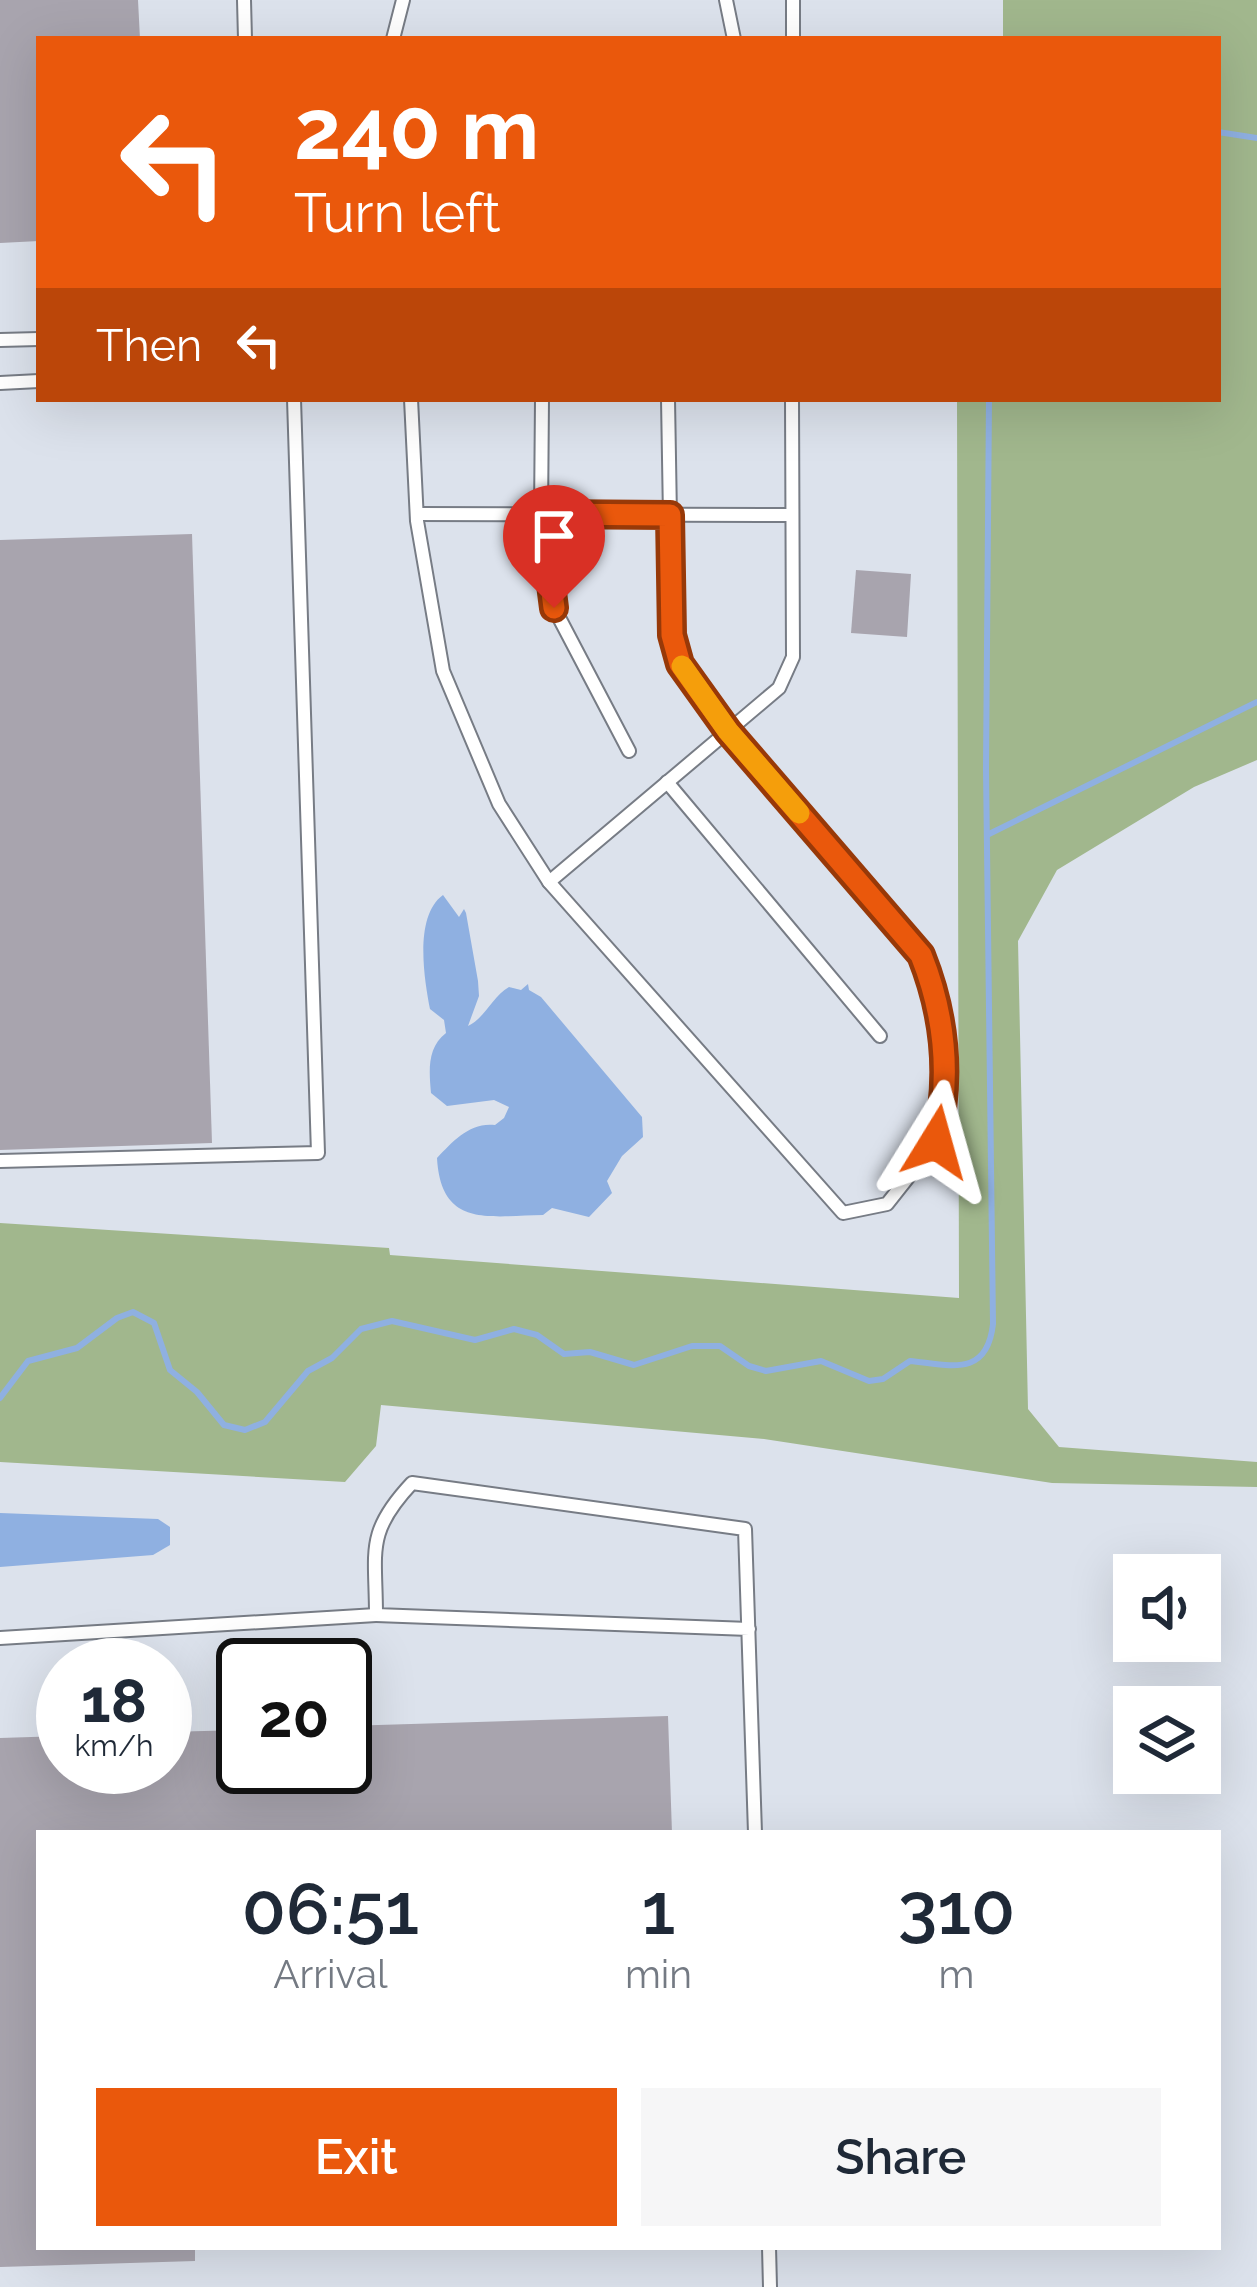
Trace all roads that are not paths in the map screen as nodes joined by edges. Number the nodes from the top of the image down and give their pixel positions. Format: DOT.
graph roads {
  1 [pos="244,0"];
  2 [pos="404,0"];
  3 [pos="726,0"];
  4 [pos="793,0"];
  5 [pos="245,36"];
  6 [pos="394,36"];
  7 [pos="733,36"];
  8 [pos="793,36"];
  9 [pos="36,339"];
  10 [pos="0,340"];
  11 [pos="36,382"];
  12 [pos="0,383"];
  13 [pos="294,402"];
  14 [pos="411,402"];
  15 [pos="542,402"];
  16 [pos="668,402"];
  17 [pos="792,402"];
  18 [pos="417,514"];
  19 [pos="542,514"];
  20 [pos="670,515"];
  21 [pos="793,515"];
  22 [pos="728,731"];
  23 [pos="629,751"];
  24 [pos="667,782"];
  25 [pos="549,882"];
  26 [pos="880,1036"];
  27 [pos="0,1161"];
  28 [pos="376,1615"];
  29 [pos="749,1629"];
  30 [pos="0,1638"];
  31 [pos="755,1830"];
  32 [pos="769,2250"];
  33 [pos="770,2287"];
  1 -- 5 [label="lane"];
  2 -- 6 [label="lane"];
  3 -- 7 [label="lane"];
  4 -- 8 [label="lane"];
  9 -- 10 [label="lane"];
  11 -- 12 [label="lane"];
  13 -- 27 [label="lane"];
  14 -- 18 [label="lane"];
  15 -- 19 [label="lane"];
  16 -- 20 [label="lane"];
  17 -- 21 [label="lane"];
  18 -- 19 [label="lane"];
  18 -- 25 [label="lane"];
  19 -- 20 [label="lane"];
  19 -- 23 [label="lane"];
  20 -- 21 [label="lane"];
  20 -- 22 [label="lane"];
  21 -- 22 [label="lane"];
  22 -- 24 [label="lane"];
  22 -- 25 [label="lane"];
  24 -- 25 [label="lane"];
  24 -- 26 [label="lane"];
  28 -- 29 [label="lane"];
  28 -- 29 [label="lane"];
  28 -- 30 [label="lane"];
  29 -- 31 [label="lane"];
  32 -- 33 [label="lane"];
}
